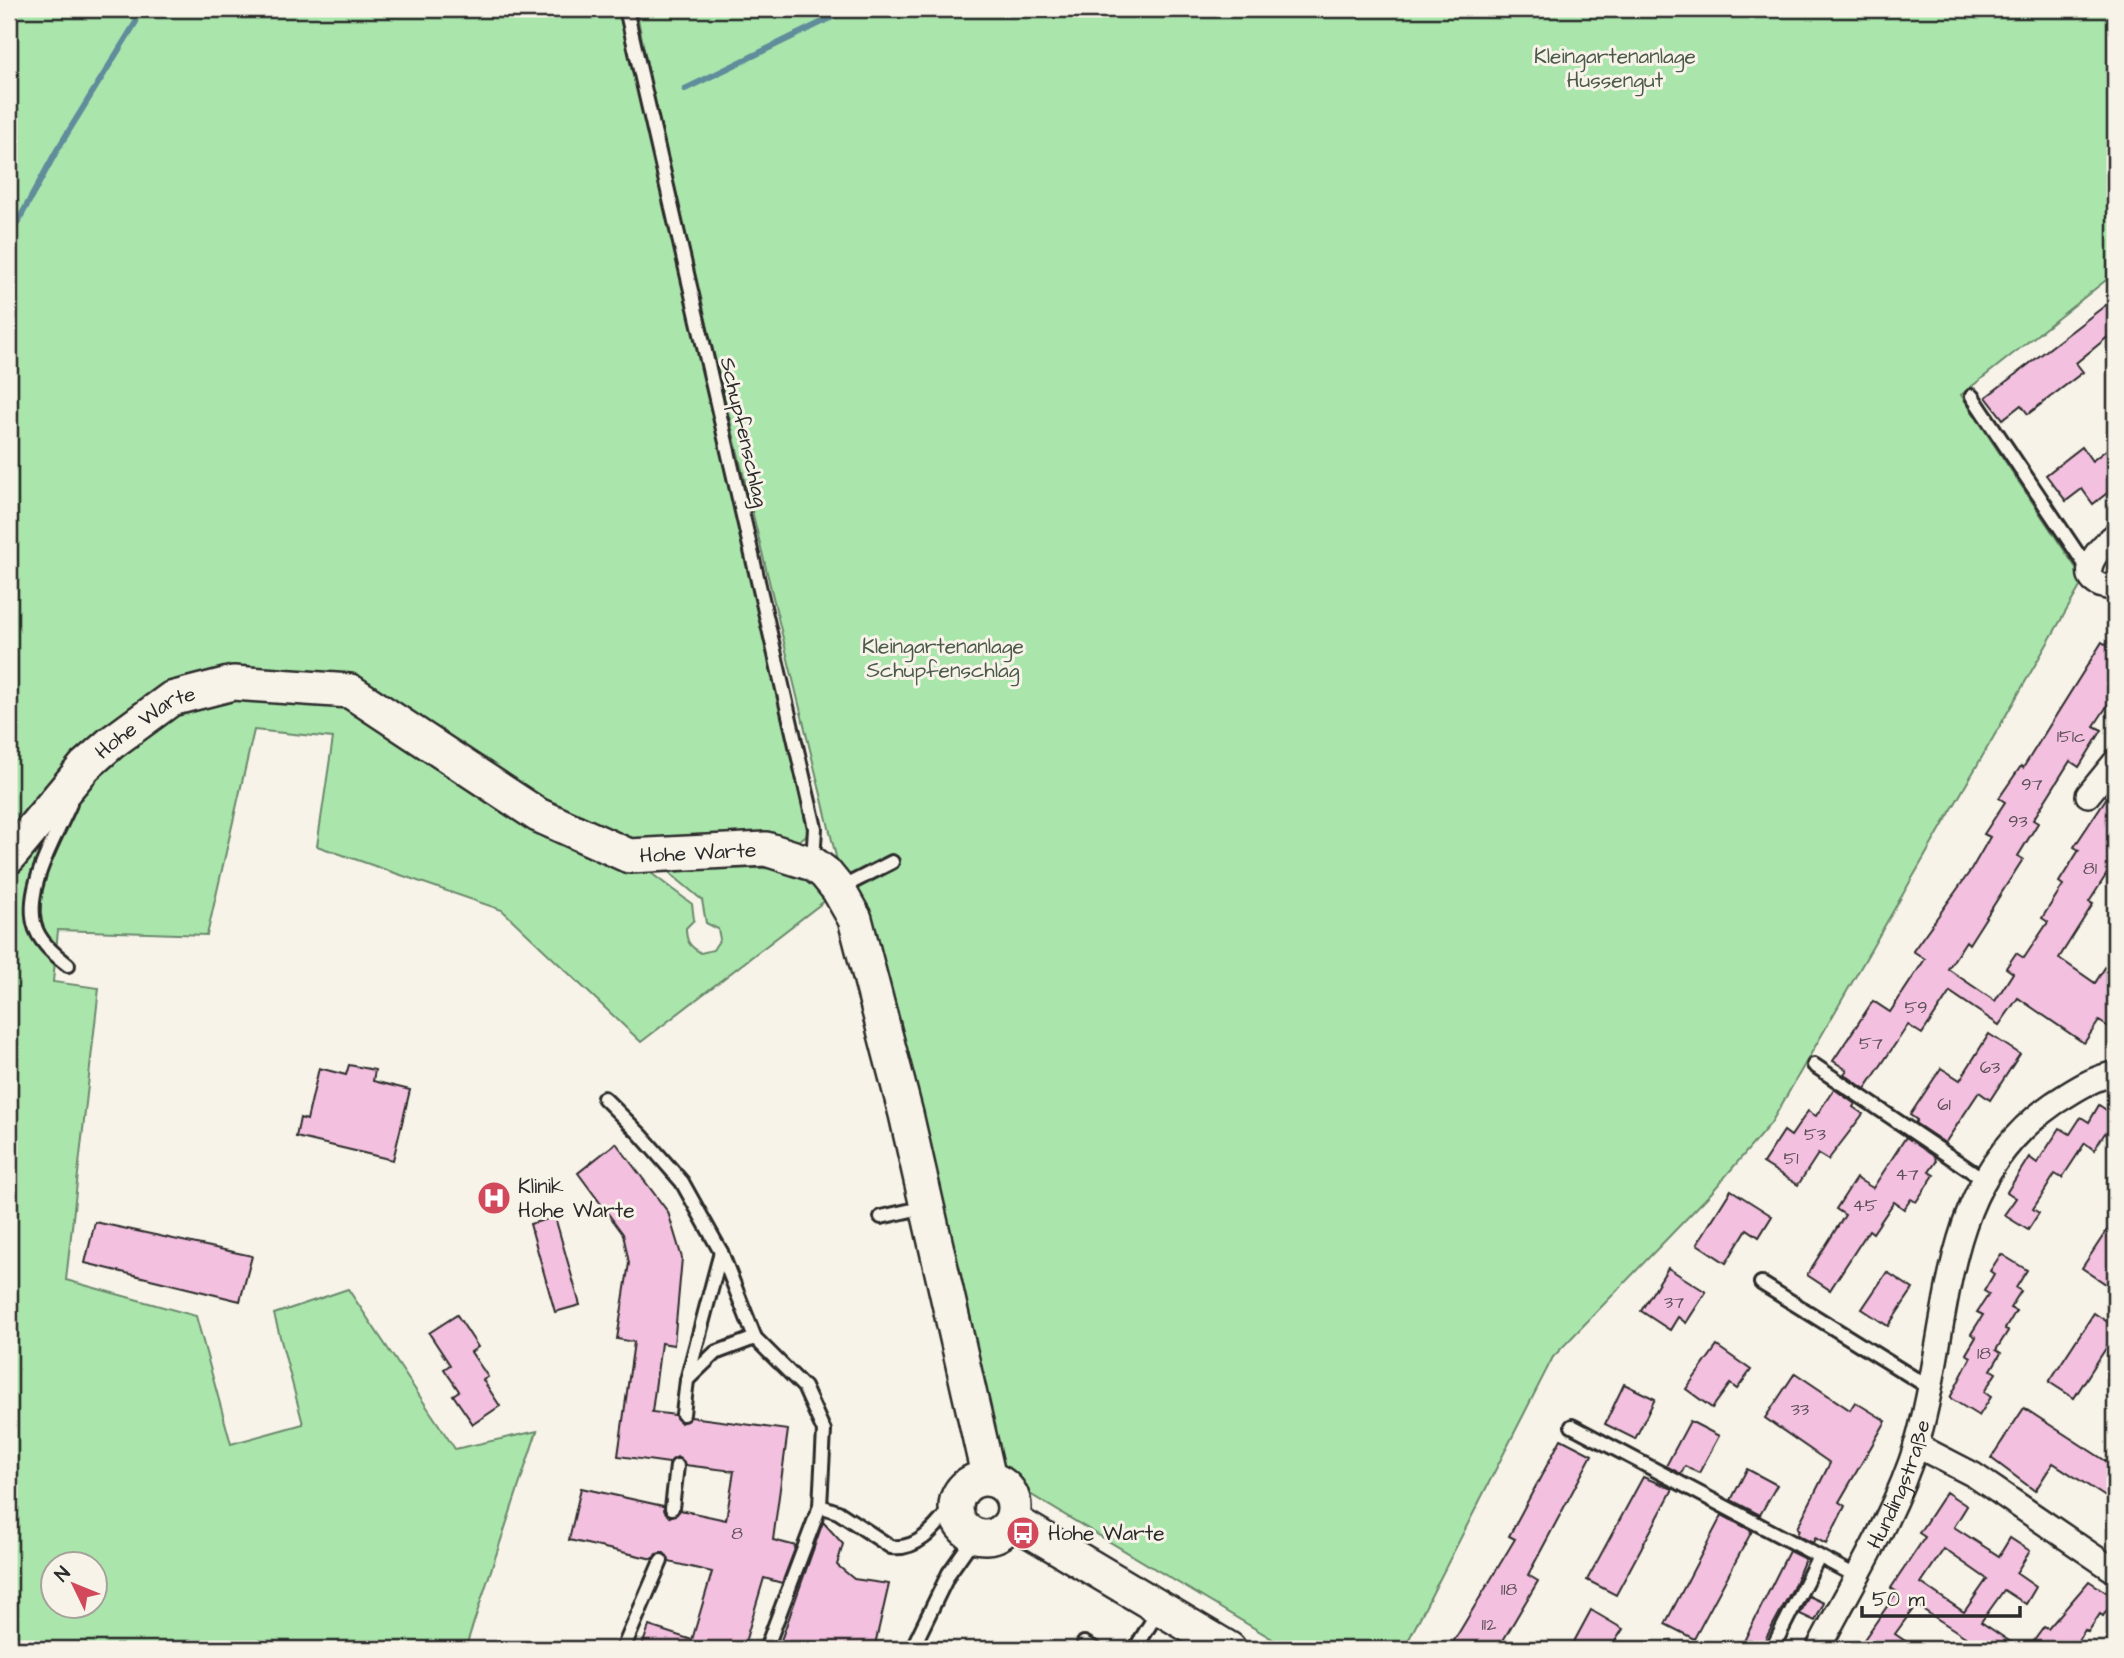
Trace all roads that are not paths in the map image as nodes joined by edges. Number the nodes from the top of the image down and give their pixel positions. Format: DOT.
graph roads {
  1 [pos="626,9"];
  2 [pos="1972,396"];
  3 [pos="2115,535"];
  4 [pos="2101,581"];
  5 [pos="2115,607"];
  6 [pos="2115,762"];
  7 [pos="85,766"];
  8 [pos="2088,796"];
  9 [pos="9,857"];
  10 [pos="892,862"];
  11 [pos="813,864"];
  12 [pos="838,890"];
  13 [pos="68,965"];
  14 [pos="1814,1065"];
  15 [pos="2115,1074"];
  16 [pos="604,1098"];
  17 [pos="1983,1179"];
  18 [pos="928,1207"];
  19 [pos="881,1217"];
  20 [pos="721,1252"];
  21 [pos="1762,1283"];
  22 [pos="755,1338"];
  23 [pos="687,1380"];
  24 [pos="1930,1388"];
  25 [pos="683,1414"];
  26 [pos="1572,1426"];
  27 [pos="1916,1445"];
  28 [pos="677,1466"];
  29 [pos="989,1479"];
  30 [pos="957,1501"];
  31 [pos="820,1506"];
  32 [pos="672,1508"];
  33 [pos="1012,1520"];
  34 [pos="975,1536"];
  35 [pos="1818,1558"];
  36 [pos="661,1561"];
  37 [pos="2115,1571"];
  38 [pos="1856,1576"];
  39 [pos="1160,1608"];
  40 [pos="624,1649"];
  41 [pos="766,1649"];
  42 [pos="912,1649"];
  43 [pos="1135,1649"];
  44 [pos="1229,1649"];
  45 [pos="1772,1649"];
  46 [pos="1818,1649"];
  1 -- 11 [label="lane, Schupfenschlag"];
  2 -- 4 [label="lane"];
  3 -- 4 [label="street"];
  4 -- 5 [label="street"];
  6 -- 8 [label="street"];
  7 -- 9 [label="street, Hohe Warte"];
  7 -- 11 [label="street, Hohe Warte"];
  7 -- 13 [label="lane"];
  10 -- 12 [label="lane"];
  11 -- 12 [label="street, Hohe Warte"];
  12 -- 18 [label="street, Hohe Warte"];
  14 -- 17 [label="lane"];
  15 -- 17 [label="street, Hundingstraße"];
  16 -- 20 [label="lane"];
  17 -- 24 [label="street, Hundingstraße"];
  18 -- 19 [label="lane"];
  18 -- 29 [label="street, Hohe Warte"];
  20 -- 22 [label="lane"];
  20 -- 23 [label="lane"];
  21 -- 24 [label="lane"];
  22 -- 23 [label="lane"];
  22 -- 31 [label="lane"];
  23 -- 25 [label="lane"];
  24 -- 27 [label="street, Hundingstraße"];
  26 -- 35 [label="lane"];
  27 -- 37 [label="street"];
  27 -- 38 [label="street, Hundingstraße"];
  28 -- 32 [label="lane"];
  29 -- 30 [label="street"];
  29 -- 33 [label="street"];
  30 -- 31 [label="lane"];
  30 -- 34 [label="street"];
  31 -- 41 [label="lane"];
  33 -- 34 [label="street"];
  33 -- 39 [label="street"];
  34 -- 42 [label="lane"];
  35 -- 38 [label="lane"];
  35 -- 45 [label="lane"];
  36 -- 40 [label="lane"];
  38 -- 46 [label="street, Hundingstraße"];
  39 -- 43 [label="lane"];
  39 -- 44 [label="street"];
}
